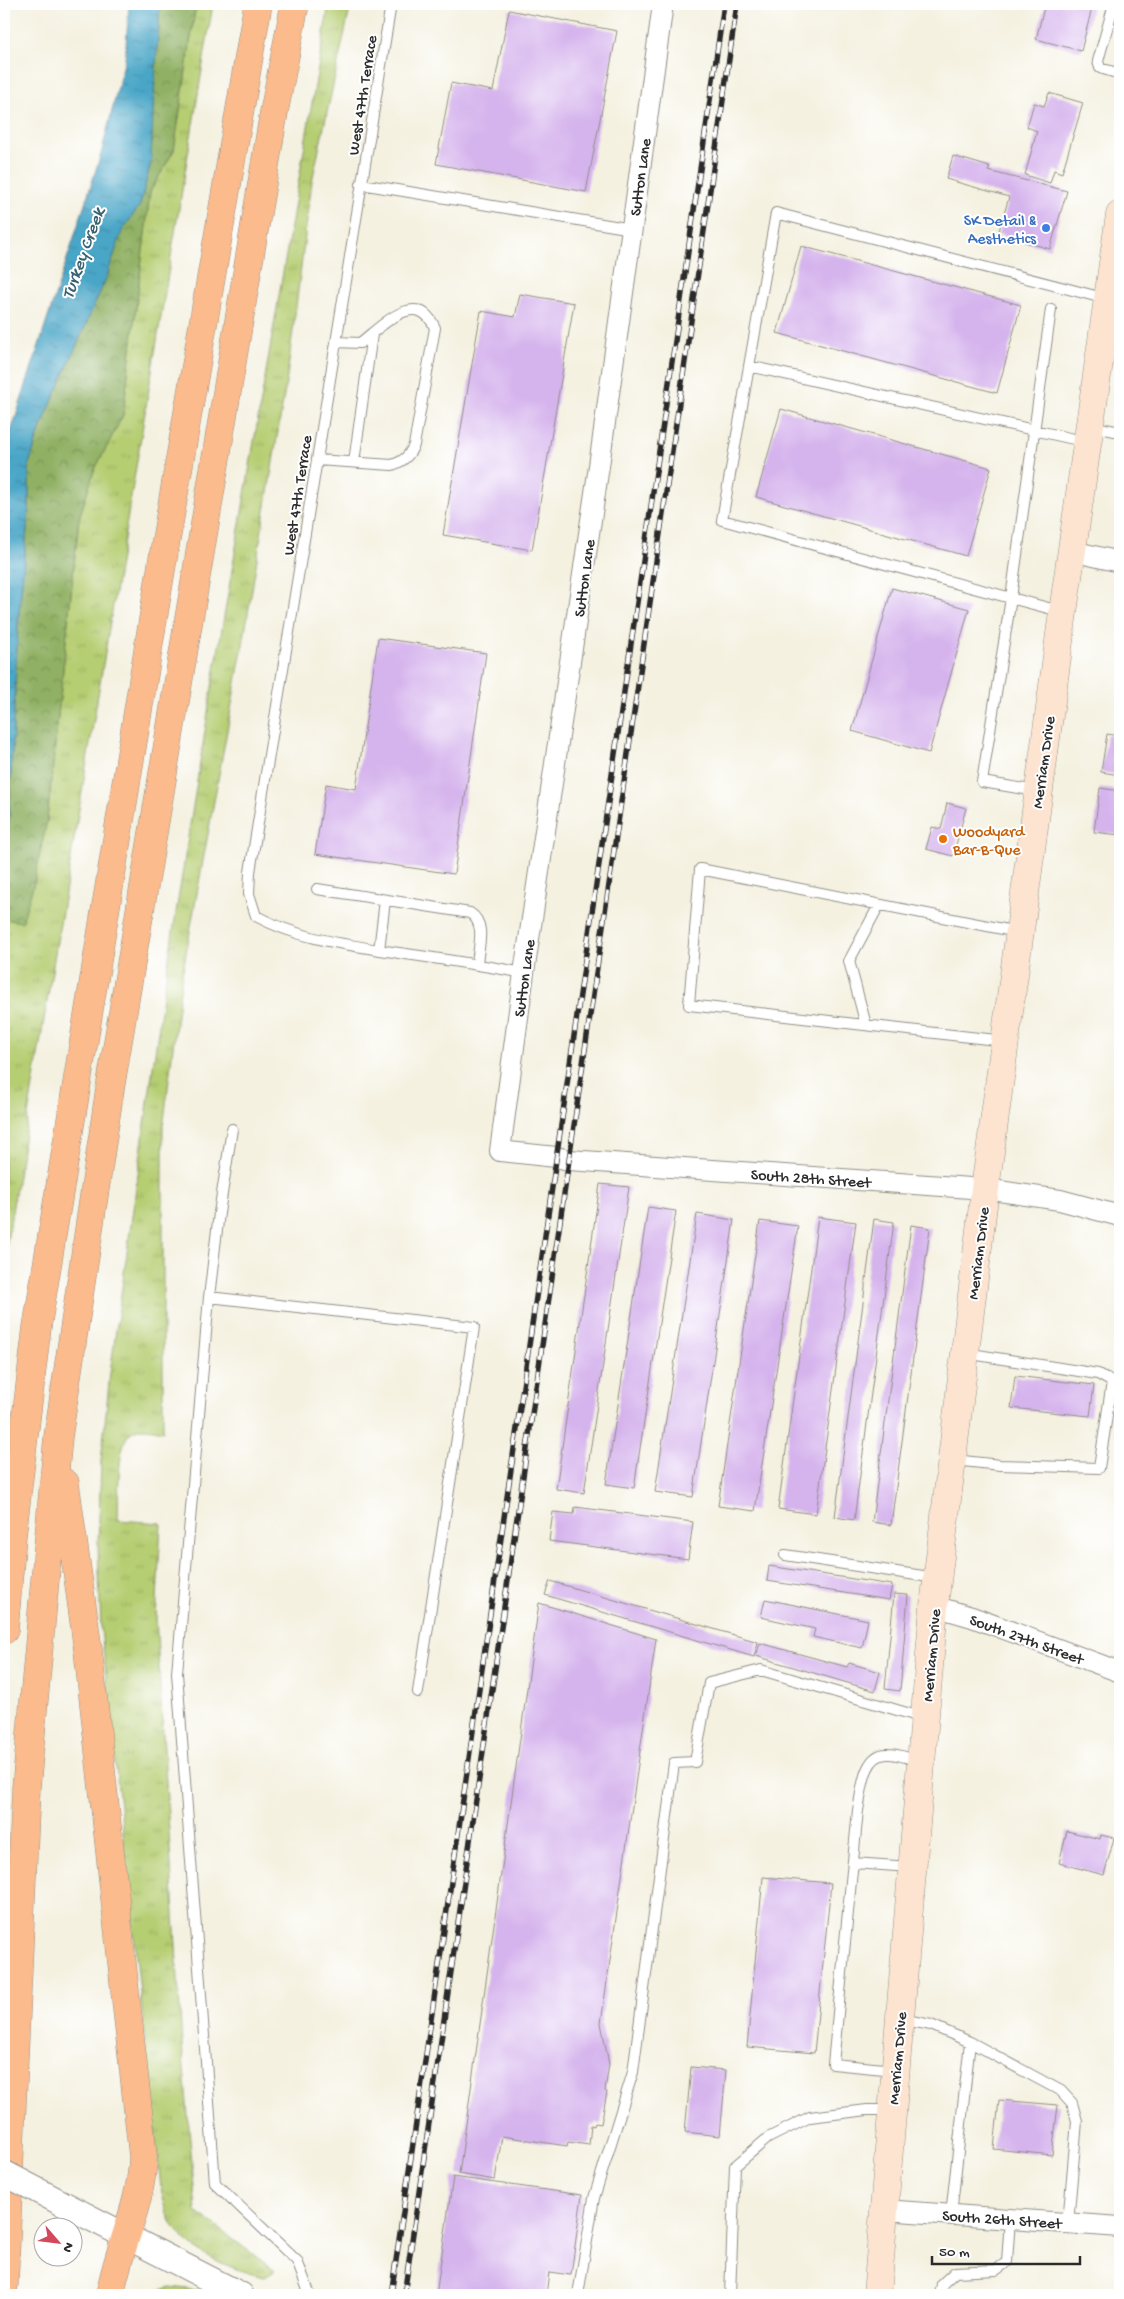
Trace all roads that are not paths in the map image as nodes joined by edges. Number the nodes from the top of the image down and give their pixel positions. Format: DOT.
graph roads {
  1 [pos="258,4"];
  2 [pos="295,4"];
  3 [pos="390,4"];
  4 [pos="663,4"];
  5 [pos="1114,4"];
  6 [pos="1120,74"];
  7 [pos="361,184"];
  8 [pos="1120,224"];
  9 [pos="632,229"];
  10 [pos="1108,299"];
  11 [pos="1051,309"];
  12 [pos="372,334"];
  13 [pos="336,342"];
  14 [pos="749,366"];
  15 [pos="1034,430"];
  16 [pos="1120,432"];
  17 [pos="1088,434"];
  18 [pos="317,460"];
  19 [pos="354,462"];
  20 [pos="1072,551"];
  21 [pos="1120,562"];
  22 [pos="1011,598"];
  23 [pos="1063,612"];
  24 [pos="1038,791"];
  25 [pos="317,889"];
  26 [pos="385,900"];
  27 [pos="879,905"];
  28 [pos="1019,932"];
  29 [pos="379,950"];
  30 [pos="476,964"];
  31 [pos="524,973"];
  32 [pos="866,1025"];
  33 [pos="1005,1041"];
  34 [pos="232,1129"];
  35 [pos="500,1152"];
  36 [pos="984,1189"];
  37 [pos="1120,1216"];
  38 [pos="209,1297"];
  39 [pos="37,1327"];
  40 [pos="964,1353"];
  41 [pos="58,1438"];
  42 [pos="951,1460"];
  43 [pos="4,1464"];
  44 [pos="785,1556"];
  45 [pos="937,1578"];
  46 [pos="934,1606"];
  47 [pos="4,1630"];
  48 [pos="1120,1672"];
  49 [pos="418,1692"];
  50 [pos="924,1718"];
  51 [pos="921,1761"];
  52 [pos="853,1862"];
  53 [pos="912,1867"];
  54 [pos="900,2019"];
  55 [pos="970,2042"];
  56 [pos="896,2071"];
  57 [pos="892,2110"];
  58 [pos="4,2172"];
  59 [pos="884,2210"];
  60 [pos="951,2215"];
  61 [pos="1010,2219"];
  62 [pos="1068,2223"];
  63 [pos="1120,2227"];
  64 [pos="124,2236"];
  65 [pos="4,2285"];
  66 [pos="110,2295"];
  67 [pos="241,2295"];
  68 [pos="310,2295"];
  69 [pos="578,2295"];
  70 [pos="730,2295"];
  71 [pos="877,2295"];
  72 [pos="940,2295"];
  1 -- 39 [label="highway"];
  2 -- 41 [label="highway"];
  3 -- 7 [label="lane, West 47th Terrace"];
  4 -- 9 [label="street, Sutton Lane"];
  5 -- 6 [label="lane"];
  7 -- 9 [label="lane"];
  7 -- 13 [label="lane, West 47th Terrace"];
  8 -- 10 [label="main road, Merriam Drive"];
  9 -- 31 [label="street, Sutton Lane"];
  10 -- 14 [label="lane"];
  10 -- 17 [label="main road, Merriam Drive"];
  11 -- 15 [label="lane"];
  12 -- 13 [label="lane"];
  12 -- 19 [label="lane"];
  12 -- 19 [label="lane"];
  13 -- 18 [label="lane, West 47th Terrace"];
  14 -- 15 [label="lane"];
  14 -- 22 [label="lane"];
  15 -- 17 [label="lane"];
  15 -- 22 [label="lane"];
  16 -- 17 [label="lane"];
  17 -- 20 [label="main road, Merriam Drive"];
  18 -- 19 [label="lane"];
  18 -- 29 [label="lane, West 47th Terrace"];
  20 -- 21 [label="street"];
  20 -- 23 [label="main road, Merriam Drive"];
  22 -- 23 [label="lane"];
  22 -- 24 [label="lane"];
  23 -- 24 [label="main road, Merriam Drive"];
  24 -- 28 [label="main road, Merriam Drive"];
  25 -- 26 [label="lane"];
  26 -- 29 [label="lane"];
  26 -- 30 [label="lane"];
  27 -- 28 [label="lane"];
  27 -- 32 [label="lane"];
  27 -- 32 [label="lane"];
  28 -- 33 [label="main road, Merriam Drive"];
  29 -- 30 [label="lane"];
  30 -- 31 [label="lane"];
  31 -- 35 [label="street, Sutton Lane"];
  32 -- 33 [label="lane"];
  33 -- 36 [label="main road, Merriam Drive"];
  34 -- 38 [label="lane"];
  35 -- 36 [label="street, South 28th Street"];
  36 -- 37 [label="street, South 28th Street"];
  36 -- 40 [label="main road, Merriam Drive"];
  38 -- 49 [label="lane"];
  38 -- 68 [label="lane"];
  39 -- 43 [label="highway"];
  39 -- 47 [label="highway"];
  40 -- 42 [label="main road, Merriam Drive"];
  40 -- 42 [label="lane"];
  41 -- 64 [label="highway"];
  41 -- 65 [label="highway"];
  42 -- 45 [label="main road, Merriam Drive"];
  44 -- 45 [label="lane"];
  45 -- 46 [label="main road, Merriam Drive"];
  46 -- 48 [label="street, South 27th Street"];
  46 -- 50 [label="main road, Merriam Drive"];
  50 -- 51 [label="main road, Merriam Drive"];
  50 -- 69 [label="lane"];
  51 -- 52 [label="lane"];
  51 -- 53 [label="main road, Merriam Drive"];
  52 -- 53 [label="lane"];
  52 -- 56 [label="lane"];
  53 -- 54 [label="main road, Merriam Drive"];
  54 -- 55 [label="lane"];
  54 -- 56 [label="main road, Merriam Drive"];
  55 -- 60 [label="lane"];
  55 -- 62 [label="lane"];
  56 -- 57 [label="main road, Merriam Drive"];
  57 -- 59 [label="main road, Merriam Drive"];
  57 -- 70 [label="lane"];
  58 -- 64 [label="street, bridge"];
  59 -- 60 [label="street, South 26th Street"];
  59 -- 71 [label="main road, Merriam Drive"];
  60 -- 61 [label="street, South 26th Street"];
  61 -- 62 [label="street, South 26th Street"];
  61 -- 72 [label="lane"];
  62 -- 63 [label="street, South 26th Street"];
  64 -- 66 [label="highway"];
  64 -- 67 [label="street"];
}
